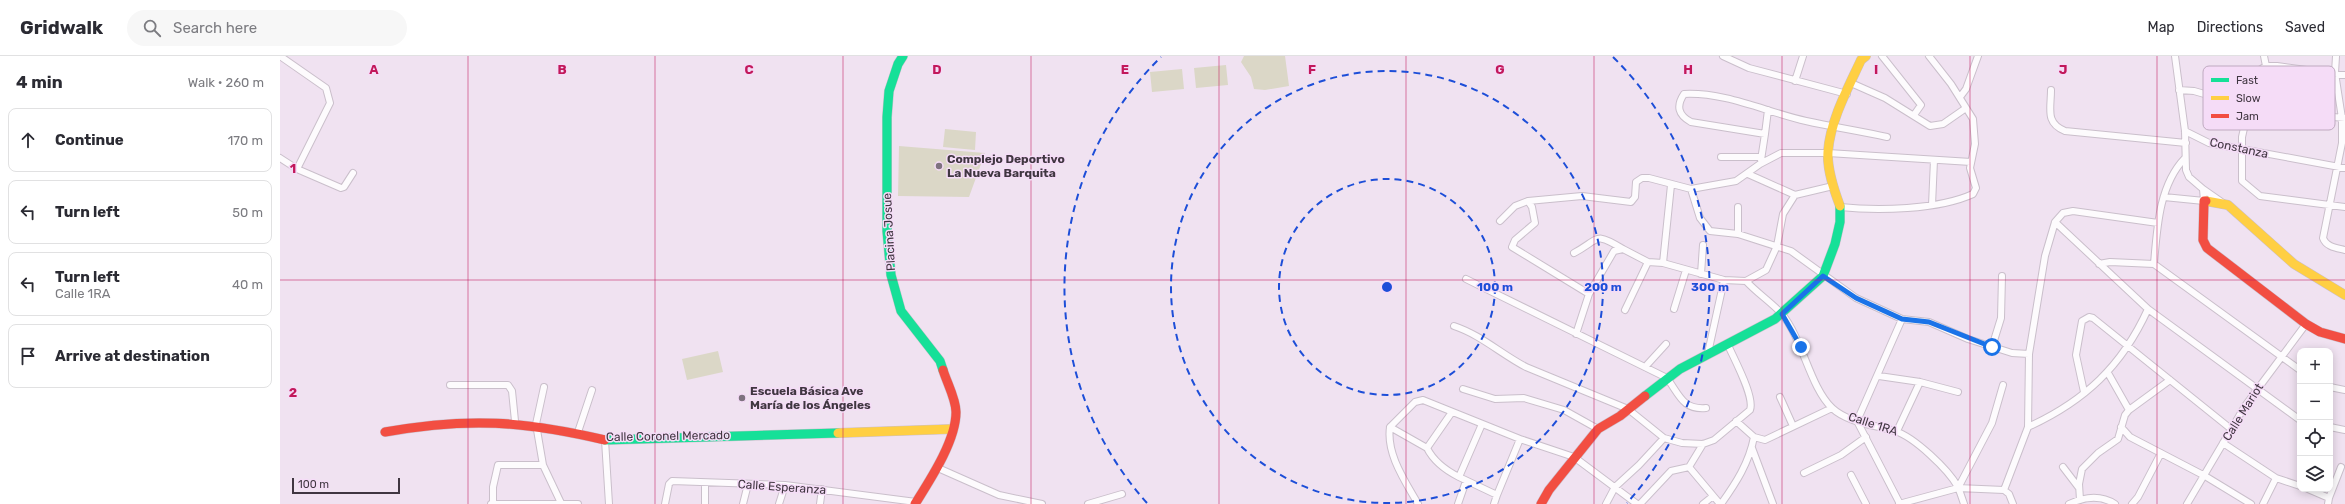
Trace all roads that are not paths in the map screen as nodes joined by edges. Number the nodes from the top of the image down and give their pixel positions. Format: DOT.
graph roads {
  1 [pos="280,56"];
  2 [pos="904,56"];
  3 [pos="1723,56"];
  4 [pos="1803,56"];
  5 [pos="1866,56"];
  6 [pos="1882,56"];
  7 [pos="1929,56"];
  8 [pos="1978,56"];
  9 [pos="2175,56"];
  10 [pos="2264,56"];
  11 [pos="2336,56"];
  12 [pos="2266,66"];
  13 [pos="2336,74"];
  14 [pos="2345,75"];
  15 [pos="1795,81"];
  16 [pos="1851,83"];
  17 [pos="2051,90"];
  18 [pos="2179,90"];
  19 [pos="2203,93"];
  20 [pos="1847,94"];
  21 [pos="1960,97"];
  22 [pos="1966,108"];
  23 [pos="1768,110"];
  24 [pos="1914,115"];
  25 [pos="2343,118"];
  26 [pos="1833,126"];
  27 [pos="2243,130"];
  28 [pos="2185,131"];
  29 [pos="1765,134"];
  30 [pos="1888,137"];
  31 [pos="2186,143"];
  32 [pos="2241,150"];
  33 [pos="1828,152"];
  34 [pos="1721,157"];
  35 [pos="280,158"];
  36 [pos="2185,158"];
  37 [pos="1761,160"];
  38 [pos="1934,160"];
  39 [pos="1971,162"];
  40 [pos="2337,167"];
  41 [pos="2345,168"];
  42 [pos="297,169"];
  43 [pos="353,173"];
  44 [pos="1748,174"];
  45 [pos="1671,185"];
  46 [pos="1833,186"];
  47 [pos="2203,188"];
  48 [pos="1691,189"];
  49 [pos="1795,195"];
  50 [pos="2164,197"];
  51 [pos="1528,201"];
  52 [pos="2204,201"];
  53 [pos="2224,204"];
  54 [pos="1932,205"];
  55 [pos="2328,205"];
  56 [pos="1738,207"];
  57 [pos="2345,207"];
  58 [pos="1840,208"];
  59 [pos="1500,221"];
  60 [pos="2055,222"];
  61 [pos="2158,223"];
  62 [pos="1738,234"];
  63 [pos="1703,245"];
  64 [pos="1777,246"];
  65 [pos="1623,249"];
  66 [pos="2345,250"];
  67 [pos="1574,253"];
  68 [pos="1648,262"];
  69 [pos="1663,263"];
  70 [pos="2099,264"];
  71 [pos="2154,264"];
  72 [pos="1686,270"];
  73 [pos="1701,274"];
  74 [pos="1823,276"];
  75 [pos="2002,276"];
  76 [pos="1466,279"];
  77 [pos="1724,280"];
  78 [pos="1746,281"];
  79 [pos="1589,294"];
  80 [pos="2345,295"];
  81 [pos="1674,309"];
  82 [pos="2148,309"];
  83 [pos="1625,310"];
  84 [pos="1782,314"];
  85 [pos="1902,319"];
  86 [pos="2306,324"];
  87 [pos="1454,326"];
  88 [pos="1576,334"];
  89 [pos="2345,339"];
  90 [pos="1666,344"];
  91 [pos="1728,345"];
  92 [pos="2128,346"];
  93 [pos="1992,347"];
  94 [pos="1708,353"];
  95 [pos="2029,354"];
  96 [pos="2282,356"];
  97 [pos="1645,367"];
  98 [pos="2297,368"];
  99 [pos="2108,373"];
  100 [pos="1878,376"];
  101 [pos="1667,378"];
  102 [pos="2170,380"];
  103 [pos="1920,382"];
  104 [pos="450,385"];
  105 [pos="2003,385"];
  106 [pos="544,387"];
  107 [pos="2333,388"];
  108 [pos="1463,389"];
  109 [pos="2256,389"];
  110 [pos="592,390"];
  111 [pos="2345,390"];
  112 [pos="1958,392"];
  113 [pos="2084,392"];
  114 [pos="1780,397"];
  115 [pos="1706,408"];
  116 [pos="1832,408"];
  117 [pos="1628,409"];
  118 [pos="2129,410"];
  119 [pos="1452,412"];
  120 [pos="2297,418"];
  121 [pos="515,421"];
  122 [pos="1736,421"];
  123 [pos="1857,421"];
  124 [pos="536,424"];
  125 [pos="1482,424"];
  126 [pos="1793,426"];
  127 [pos="1390,427"];
  128 [pos="2028,427"];
  129 [pos="2121,427"];
  130 [pos="2333,428"];
  131 [pos="953,429"];
  132 [pos="1598,429"];
  133 [pos="2231,429"];
  134 [pos="2345,430"];
  135 [pos="1897,431"];
  136 [pos="385,432"];
  137 [pos="578,432"];
  138 [pos="1754,437"];
  139 [pos="1866,437"];
  140 [pos="1664,438"];
  141 [pos="1520,439"];
  142 [pos="605,440"];
  143 [pos="2224,443"];
  144 [pos="1703,444"];
  145 [pos="1427,448"];
  146 [pos="1752,448"];
  147 [pos="2160,453"];
  148 [pos="1574,456"];
  149 [pos="543,465"];
  150 [pos="1688,467"];
  151 [pos="2063,467"];
  152 [pos="2341,467"];
  153 [pos="938,468"];
  154 [pos="1804,473"];
  155 [pos="1851,475"];
  156 [pos="2205,476"];
  157 [pos="1458,477"];
  158 [pos="2276,478"];
  159 [pos="1466,481"];
  160 [pos="705,482"];
  161 [pos="748,484"];
  162 [pos="786,485"];
  163 [pos="2297,485"];
  164 [pos="1615,487"];
  165 [pos="1958,488"];
  166 [pos="822,489"];
  167 [pos="2079,489"];
  168 [pos="2004,490"];
  169 [pos="2313,492"];
  170 [pos="1122,494"];
  171 [pos="1497,495"];
  172 [pos="1714,496"];
  173 [pos="2080,500"];
  174 [pos="2328,501"];
  175 [pos="561,503"];
  176 [pos="915,503"];
  177 [pos="492,504"];
  178 [pos="578,504"];
  179 [pos="609,504"];
  180 [pos="665,504"];
  181 [pos="705,504"];
  182 [pos="743,504"];
  183 [pos="779,504"];
  184 [pos="820,504"];
  185 [pos="1042,504"];
  186 [pos="1088,504"];
  187 [pos="1418,504"];
  188 [pos="1458,504"];
  189 [pos="1494,504"];
  190 [pos="1541,504"];
  191 [pos="1606,504"];
  192 [pos="1639,504"];
  193 [pos="1703,504"];
  194 [pos="1721,504"];
  195 [pos="1772,504"];
  196 [pos="1866,504"];
  197 [pos="1899,504"];
  198 [pos="1964,504"];
  199 [pos="2013,504"];
  200 [pos="2069,504"];
  201 [pos="2115,504"];
  202 [pos="2132,504"];
  203 [pos="2188,504"];
  204 [pos="2251,504"];
  205 [pos="2263,504"];
  1 -- 42 [label="street"];
  2 -- 131 [label="street, Placina Josue"];
  3 -- 15 [label="street"];
  4 -- 15 [label="street"];
  5 -- 16 [label="street"];
  6 -- 24 [label="street"];
  7 -- 21 [label="street"];
  8 -- 21 [label="street"];
  9 -- 18 [label="street"];
  10 -- 12 [label="street"];
  11 -- 13 [label="street"];
  13 -- 14 [label="street"];
  13 -- 25 [label="street"];
  15 -- 20 [label="street"];
  16 -- 20 [label="street"];
  16 -- 24 [label="street"];
  17 -- 31 [label="street"];
  18 -- 19 [label="street"];
  18 -- 28 [label="street"];
  20 -- 26 [label="street"];
  21 -- 22 [label="street"];
  22 -- 24 [label="street"];
  22 -- 39 [label="street"];
  23 -- 26 [label="street"];
  23 -- 29 [label="street"];
  23 -- 29 [label="street"];
  25 -- 40 [label="street"];
  26 -- 30 [label="street"];
  26 -- 33 [label="street"];
  27 -- 32 [label="street"];
  28 -- 31 [label="street"];
  28 -- 32 [label="street, Constanza"];
  29 -- 37 [label="street"];
  31 -- 36 [label="street"];
  32 -- 40 [label="street, Constanza"];
  32 -- 55 [label="street"];
  33 -- 37 [label="street"];
  33 -- 38 [label="street"];
  33 -- 46 [label="street"];
  34 -- 37 [label="street"];
  35 -- 42 [label="street"];
  36 -- 47 [label="street"];
  36 -- 50 [label="street"];
  37 -- 44 [label="street"];
  38 -- 39 [label="street"];
  38 -- 54 [label="street"];
  39 -- 54 [label="street"];
  40 -- 41 [label="street, Constanza"];
  40 -- 55 [label="street"];
  42 -- 43 [label="street"];
  44 -- 48 [label="street"];
  44 -- 49 [label="street"];
  45 -- 48 [label="street"];
  45 -- 51 [label="street"];
  45 -- 69 [label="street"];
  46 -- 49 [label="street"];
  46 -- 58 [label="street"];
  47 -- 52 [label="street"];
  47 -- 53 [label="street"];
  48 -- 62 [label="street"];
  49 -- 64 [label="street"];
  50 -- 52 [label="street"];
  50 -- 61 [label="street"];
  51 -- 59 [label="street"];
  51 -- 79 [label="street"];
  52 -- 53 [label="street"];
  52 -- 86 [label="street"];
  53 -- 80 [label="street"];
  54 -- 58 [label="street"];
  55 -- 57 [label="street"];
  55 -- 66 [label="street"];
  56 -- 62 [label="street"];
  58 -- 74 [label="street"];
  60 -- 61 [label="street"];
  60 -- 70 [label="street"];
  60 -- 95 [label="street"];
  61 -- 71 [label="street"];
  62 -- 64 [label="street"];
  63 -- 73 [label="street"];
  64 -- 74 [label="street"];
  64 -- 78 [label="street"];
  65 -- 67 [label="street"];
  65 -- 68 [label="street"];
  65 -- 79 [label="street"];
  68 -- 69 [label="street"];
  68 -- 83 [label="street"];
  69 -- 72 [label="street"];
  70 -- 71 [label="street"];
  70 -- 82 [label="street"];
  71 -- 96 [label="street"];
  72 -- 73 [label="street"];
  72 -- 81 [label="street"];
  73 -- 77 [label="street"];
  74 -- 84 [label="street"];
  74 -- 85 [label="street"];
  75 -- 93 [label="street"];
  76 -- 88 [label="street"];
  77 -- 78 [label="street"];
  77 -- 94 [label="street"];
  78 -- 84 [label="street"];
  79 -- 88 [label="street"];
  82 -- 92 [label="street"];
  82 -- 109 [label="street"];
  84 -- 91 [label="street"];
  84 -- 116 [label="street"];
  85 -- 93 [label="street"];
  85 -- 100 [label="street"];
  86 -- 89 [label="street"];
  86 -- 96 [label="street, Calle Mariot"];
  87 -- 117 [label="street"];
  88 -- 97 [label="street"];
  90 -- 97 [label="street"];
  91 -- 94 [label="street"];
  91 -- 122 [label="street"];
  92 -- 99 [label="street"];
  92 -- 102 [label="street"];
  92 -- 113 [label="street"];
  93 -- 95 [label="street"];
  94 -- 101 [label="street"];
  95 -- 128 [label="street"];
  96 -- 98 [label="street"];
  96 -- 109 [label="street, Calle Mariot"];
  97 -- 101 [label="street"];
  99 -- 113 [label="street"];
  99 -- 118 [label="street"];
  100 -- 103 [label="street"];
  100 -- 123 [label="street"];
  101 -- 115 [label="street"];
  101 -- 117 [label="street"];
  102 -- 118 [label="street"];
  102 -- 133 [label="street"];
  103 -- 112 [label="street"];
  103 -- 135 [label="street"];
  104 -- 121 [label="street"];
  105 -- 165 [label="street"];
  106 -- 124 [label="street"];
  107 -- 111 [label="street"];
  108 -- 132 [label="street"];
  109 -- 120 [label="street"];
  109 -- 133 [label="street, Calle Mariot"];
  110 -- 137 [label="street"];
  113 -- 128 [label="street"];
  114 -- 126 [label="street"];
  116 -- 123 [label="street, Calle 1RA"];
  116 -- 126 [label="street"];
  117 -- 132 [label="street"];
  117 -- 140 [label="street"];
  118 -- 129 [label="street"];
  119 -- 125 [label="street"];
  119 -- 127 [label="street"];
  119 -- 145 [label="street"];
  121 -- 124 [label="street, Calle Coronel Mercado"];
  121 -- 136 [label="street, Calle Coronel Mercado"];
  122 -- 138 [label="street"];
  122 -- 144 [label="street"];
  123 -- 135 [label="street, Calle 1RA"];
  123 -- 139 [label="street"];
  124 -- 137 [label="street, Calle Coronel Mercado"];
  124 -- 149 [label="street"];
  125 -- 141 [label="street"];
  125 -- 157 [label="street"];
  126 -- 138 [label="street"];
  127 -- 145 [label="street"];
  127 -- 187 [label="street"];
  128 -- 168 [label="street"];
  129 -- 147 [label="street"];
  129 -- 167 [label="street"];
  130 -- 134 [label="street"];
  131 -- 142 [label="street, Calle Coronel Mercado"];
  131 -- 153 [label="street, Placina Josue"];
  132 -- 148 [label="street"];
  133 -- 143 [label="street, Calle Mariot"];
  135 -- 165 [label="street, Calle 1RA"];
  137 -- 142 [label="street, Calle Coronel Mercado"];
  138 -- 146 [label="street"];
  139 -- 154 [label="street"];
  139 -- 197 [label="street"];
  140 -- 144 [label="street"];
  140 -- 164 [label="street"];
  141 -- 148 [label="street"];
  141 -- 171 [label="street"];
  142 -- 179 [label="street"];
  143 -- 156 [label="street, Calle Mariot"];
  143 -- 158 [label="street"];
  144 -- 150 [label="street"];
  145 -- 157 [label="street"];
  146 -- 194 [label="street"];
  146 -- 195 [label="street"];
  147 -- 156 [label="street"];
  147 -- 202 [label="street"];
  148 -- 164 [label="street"];
  148 -- 190 [label="street"];
  149 -- 175 [label="street"];
  149 -- 177 [label="street"];
  150 -- 172 [label="street"];
  150 -- 192 [label="street"];
  151 -- 167 [label="street"];
  152 -- 174 [label="street"];
  153 -- 176 [label="street, Placina Josue"];
  153 -- 185 [label="street"];
  155 -- 196 [label="street"];
  156 -- 203 [label="street, Calle Mariot"];
  156 -- 204 [label="street"];
  157 -- 159 [label="street"];
  158 -- 163 [label="street"];
  158 -- 205 [label="street"];
  159 -- 171 [label="street"];
  159 -- 188 [label="street"];
  160 -- 161 [label="street, Calle Esperanza"];
  160 -- 180 [label="street, Calle Esperanza"];
  160 -- 181 [label="street"];
  161 -- 162 [label="street, Calle Esperanza"];
  161 -- 182 [label="street"];
  162 -- 166 [label="street, Calle Esperanza"];
  162 -- 183 [label="street"];
  164 -- 191 [label="street"];
  164 -- 192 [label="street"];
  165 -- 168 [label="street"];
  165 -- 197 [label="street"];
  165 -- 198 [label="street, Calle 1RA"];
  166 -- 176 [label="street, Calle Esperanza"];
  166 -- 184 [label="street"];
  167 -- 173 [label="street"];
  168 -- 199 [label="street"];
  169 -- 174 [label="street"];
  170 -- 186 [label="street"];
  171 -- 189 [label="street"];
  172 -- 193 [label="street"];
  172 -- 194 [label="street"];
  173 -- 200 [label="street"];
  173 -- 201 [label="street"];
  175 -- 177 [label="street"];
  175 -- 178 [label="street"];
}
